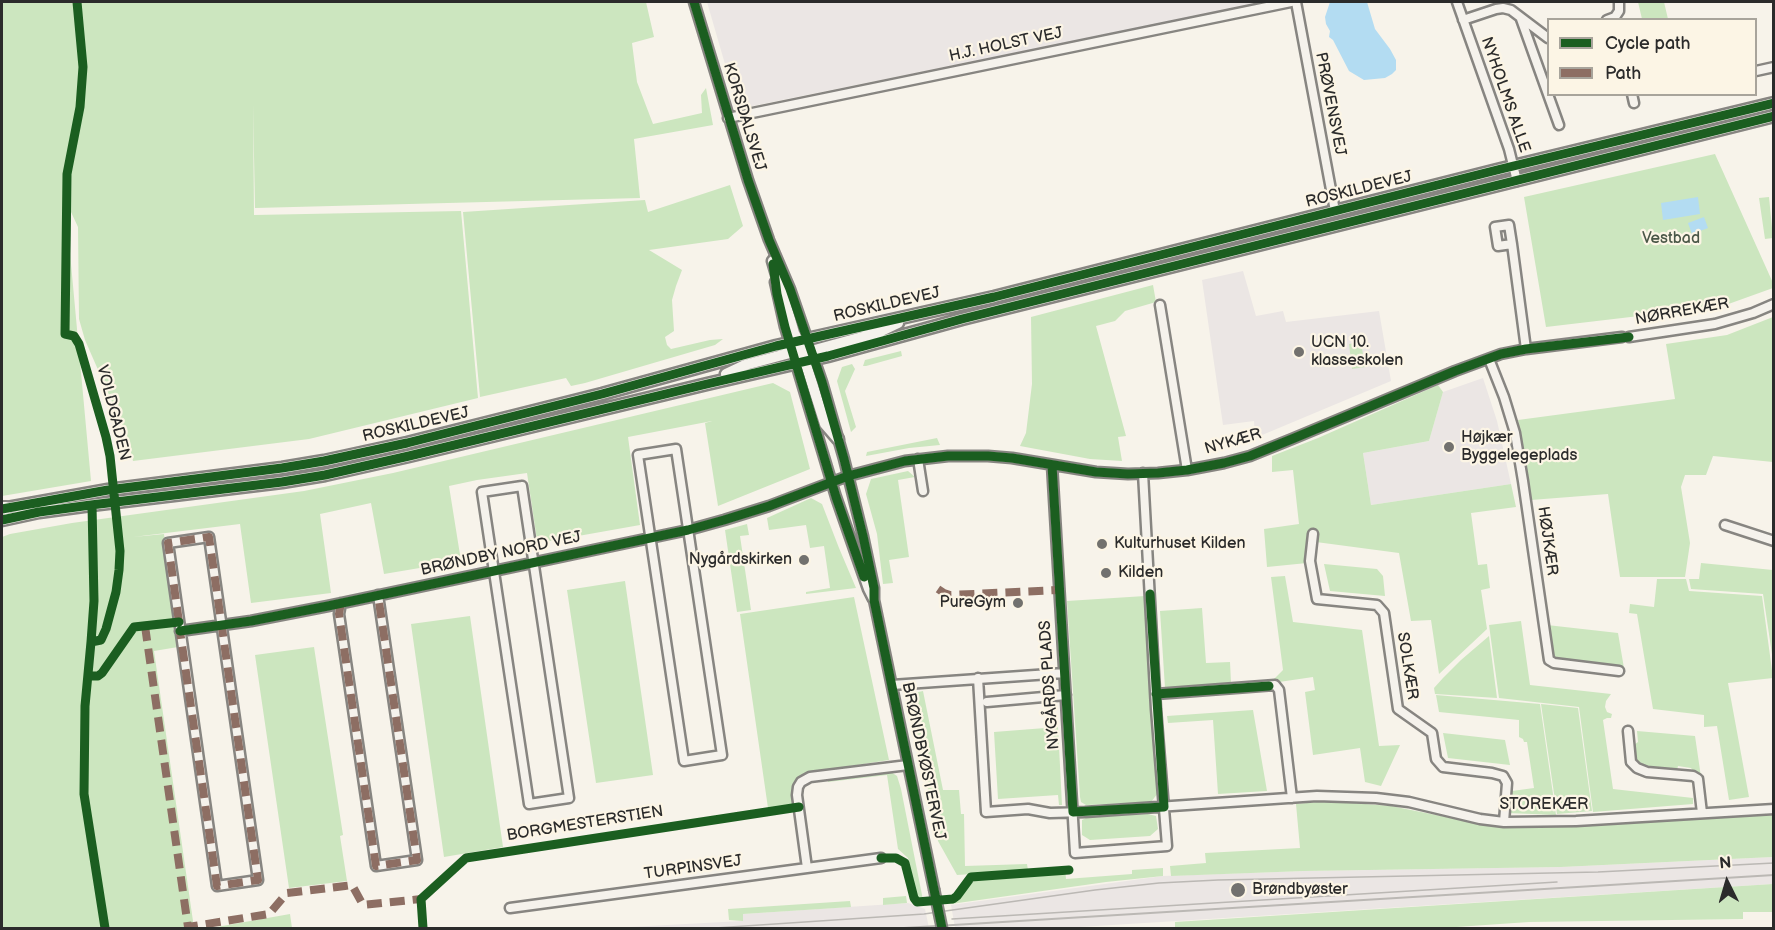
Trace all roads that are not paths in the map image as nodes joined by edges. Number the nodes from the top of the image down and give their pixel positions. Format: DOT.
graph roads {
  1 [pos="694,2"];
  2 [pos="1291,2"];
  3 [pos="1296,2"];
  4 [pos="1457,2"];
  5 [pos="1619,2"];
  6 [pos="1612,18"];
  7 [pos="1521,19"];
  8 [pos="1463,20"];
  9 [pos="1547,36"];
  10 [pos="1773,67"];
  11 [pos="1757,71"];
  12 [pos="1547,92"];
  13 [pos="1549,96"];
  14 [pos="1773,103"];
  15 [pos="1773,116"];
  16 [pos="728,118"];
  17 [pos="1559,125"];
  18 [pos="1514,166"];
  19 [pos="1517,181"];
  20 [pos="1335,212"];
  21 [pos="769,240"];
  22 [pos="1512,244"];
  23 [pos="773,261"];
  24 [pos="1773,304"];
  25 [pos="1160,305"];
  26 [pos="1625,337"];
  27 [pos="1526,349"];
  28 [pos="802,351"];
  29 [pos="1489,359"];
  30 [pos="838,439"];
  31 [pos="918,459"];
  32 [pos="1052,465"];
  33 [pos="1187,470"];
  34 [pos="1143,473"];
  35 [pos="848,476"];
  36 [pos="831,481"];
  37 [pos="923,491"];
  38 [pos="3,508"];
  39 [pos="2,520"];
  40 [pos="1725,525"];
  41 [pos="688,530"];
  42 [pos="1313,534"];
  43 [pos="650,538"];
  44 [pos="1773,541"];
  45 [pos="533,562"];
  46 [pos="494,571"];
  47 [pos="378,595"];
  48 [pos="874,600"];
  49 [pos="341,603"];
  50 [pos="221,625"];
  51 [pos="180,632"];
  52 [pos="1619,671"];
  53 [pos="1064,673"];
  54 [pos="978,678"];
  55 [pos="892,685"];
  56 [pos="1156,694"];
  57 [pos="1066,695"];
  58 [pos="987,702"];
  59 [pos="1628,731"];
  60 [pos="908,765"];
  61 [pos="1292,798"];
  62 [pos="1164,807"];
  63 [pos="1773,809"];
  64 [pos="1073,812"];
  65 [pos="1702,813"];
  66 [pos="1504,822"];
  67 [pos="881,858"];
  68 [pos="807,868"];
  69 [pos="510,908"];
  70 [pos="942,928"];
  1 -- 16 [label="street, KORSDALSVEJ"];
  2 -- 16 [label="street, H.J. HOLST VEJ"];
  3 -- 20 [label="street, PRØVENSVEJ"];
  4 -- 8 [label="street, NYHOLMS ALLE"];
  5 -- 6 [label="street"];
  7 -- 8 [label="street, NYHOLMS ALLE"];
  7 -- 9 [label="street, NYHOLMS ALLE"];
  7 -- 12 [label="street"];
  8 -- 18 [label="street, NYHOLMS ALLE"];
  10 -- 11 [label="street"];
  13 -- 17 [label="street"];
  14 -- 18 [label="main road, ROSKILDEVEJ"];
  15 -- 19 [label="main road, ROSKILDEVEJ"];
  16 -- 21 [label="street, KORSDALSVEJ"];
  18 -- 19 [label="street, NYHOLMS ALLE"];
  18 -- 20 [label="main road, ROSKILDEVEJ"];
  19 -- 28 [label="main road, ROSKILDEVEJ"];
  20 -- 28 [label="main road, ROSKILDEVEJ"];
  21 -- 23 [label="street, KORSDALSVEJ"];
  21 -- 28 [label="street, KORSDALSVEJ"];
  22 -- 27 [label="street"];
  23 -- 28 [label="main road"];
  24 -- 26 [label="street, NØRREKÆR"];
  25 -- 33 [label="street, NYKÆR"];
  26 -- 27 [label="street, NYKÆR"];
  27 -- 29 [label="street, NYKÆR"];
  28 -- 30 [label="main road"];
  28 -- 36 [label="street, BRØNDBYØSTERVEJ"];
  28 -- 38 [label="main road, ROSKILDEVEJ"];
  28 -- 39 [label="main road, ROSKILDEVEJ"];
  29 -- 33 [label="street, NYKÆR"];
  29 -- 52 [label="street, HØJKÆR"];
  30 -- 35 [label="street, BRØNDBYØSTERVEJ"];
  31 -- 32 [label="street, NYKÆR"];
  31 -- 35 [label="street, NYKÆR"];
  31 -- 37 [label="street"];
  32 -- 34 [label="street, NYKÆR"];
  32 -- 53 [label="street, NYGÅRDS PLADS"];
  33 -- 34 [label="street, NYKÆR"];
  34 -- 56 [label="street, NYGÅRDS PLADS"];
  35 -- 36 [label="street, NYKÆR"];
  35 -- 48 [label="street, BRØNDBYØSTERVEJ"];
  36 -- 41 [label="street, BRØNDBY NORD VEJ"];
  36 -- 48 [label="street, BRØNDBYØSTERVEJ"];
  40 -- 44 [label="street"];
  41 -- 43 [label="street, BRØNDBY NORD VEJ"];
  41 -- 43 [label="street"];
  41 -- 43 [label="street"];
  42 -- 66 [label="street, SOLKÆR"];
  43 -- 45 [label="street, BRØNDBY NORD VEJ"];
  45 -- 46 [label="street, BRØNDBY NORD VEJ"];
  45 -- 46 [label="street, BRØNDBY NORD VEJ"];
  45 -- 46 [label="street, BRØNDBY NORD VEJ"];
  46 -- 47 [label="street, BRØNDBY NORD VEJ"];
  47 -- 49 [label="street, BRØNDBY NORD VEJ"];
  47 -- 49 [label="street"];
  48 -- 55 [label="street, BRØNDBYØSTERVEJ"];
  49 -- 50 [label="street, BRØNDBY NORD VEJ"];
  50 -- 51 [label="street, BRØNDBY NORD VEJ"];
  50 -- 51 [label="street"];
  50 -- 51 [label="street"];
  53 -- 54 [label="street, NYGÅRDS PLADS"];
  53 -- 57 [label="street, NYGÅRDS PLADS"];
  54 -- 55 [label="street, NYGÅRDS PLADS"];
  54 -- 64 [label="street"];
  55 -- 60 [label="street, BRØNDBYØSTERVEJ"];
  56 -- 61 [label="street"];
  56 -- 62 [label="street, NYGÅRDS PLADS"];
  57 -- 58 [label="street, NYGÅRDS PLADS"];
  57 -- 64 [label="street, NYGÅRDS PLADS"];
  59 -- 65 [label="street"];
  60 -- 68 [label="street"];
  60 -- 70 [label="street, BRØNDBYØSTERVEJ, bridge"];
  61 -- 62 [label="street"];
  61 -- 66 [label="street, STOREKÆR"];
  62 -- 64 [label="street"];
  62 -- 64 [label="street, NYGÅRDS PLADS"];
  63 -- 65 [label="street, STOREKÆR"];
  65 -- 66 [label="street, STOREKÆR"];
  67 -- 68 [label="street, TURPINSVEJ"];
  68 -- 69 [label="street, TURPINSVEJ"];
}
